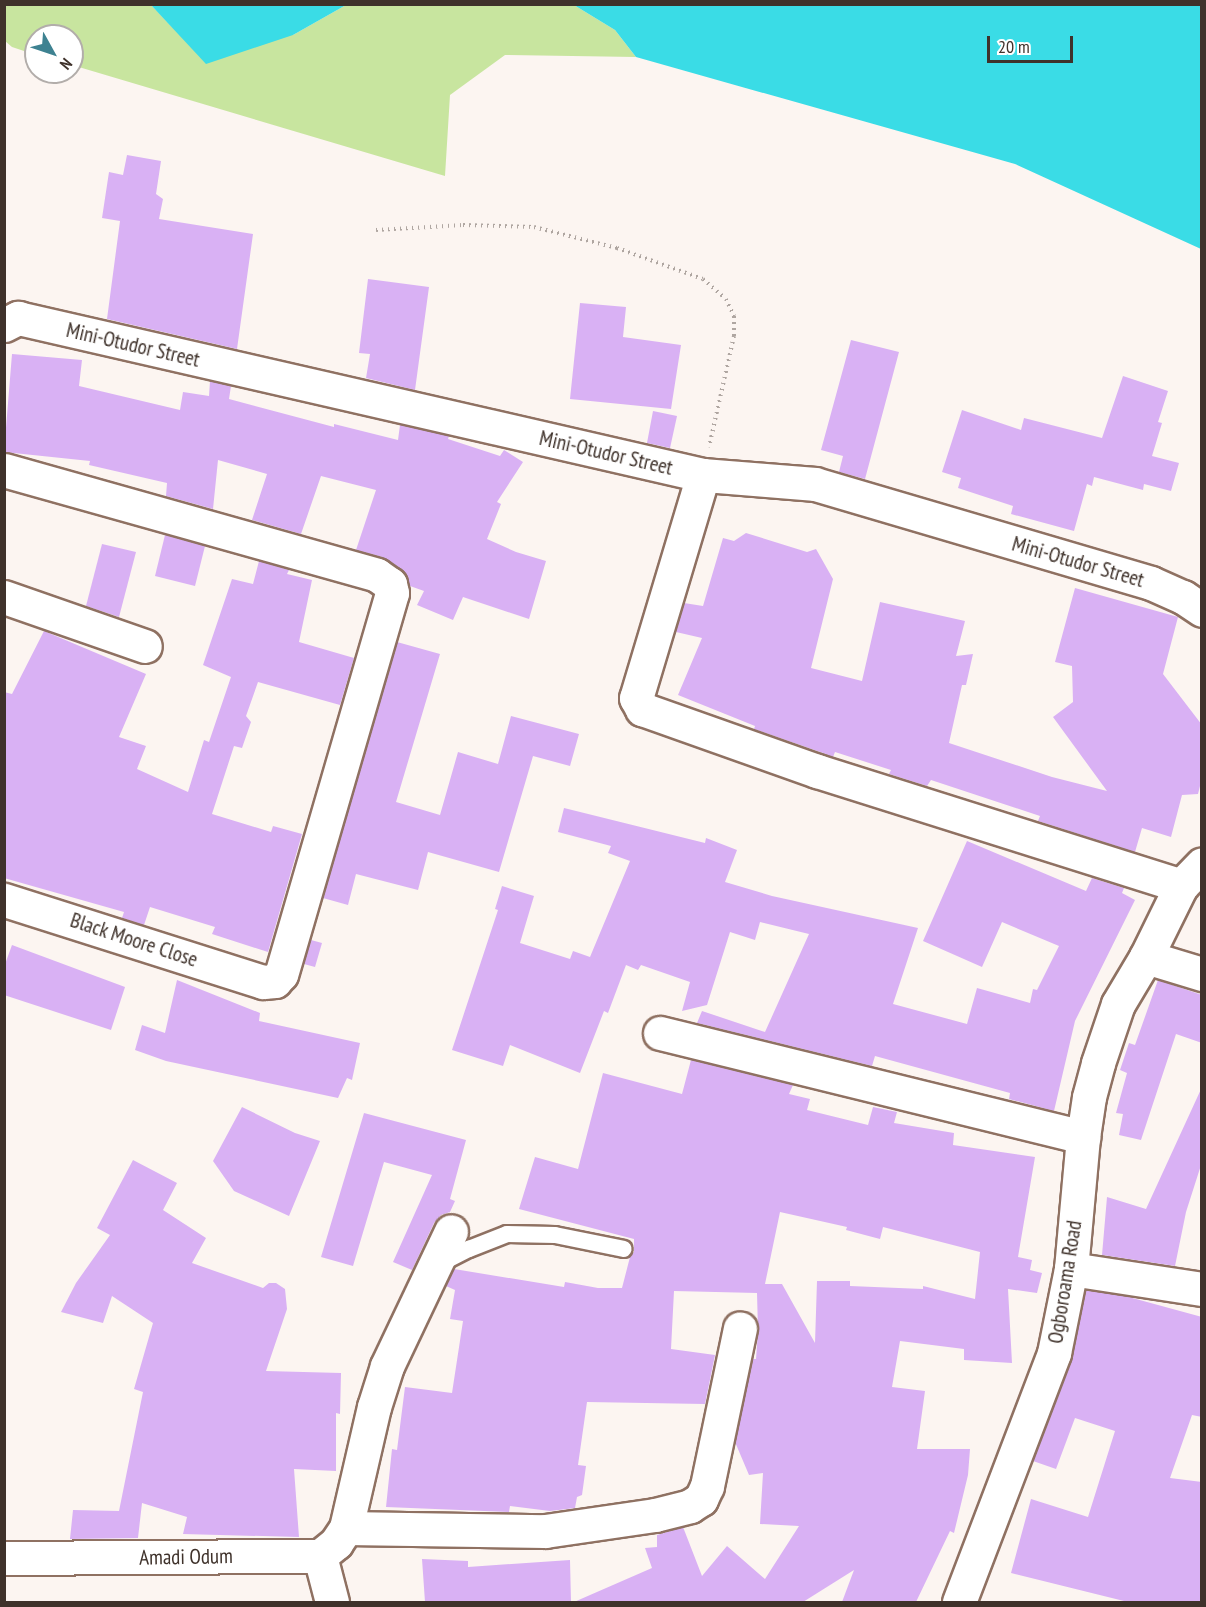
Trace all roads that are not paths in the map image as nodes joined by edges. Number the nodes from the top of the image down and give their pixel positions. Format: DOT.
graph roads {
  1 [pos="4,325"];
  2 [pos="4,470"];
  3 [pos="703,475"];
  4 [pos="4,597"];
  5 [pos="1202,610"];
  6 [pos="145,646"];
  7 [pos="1191,875"];
  8 [pos="4,900"];
  9 [pos="1146,957"];
  10 [pos="1202,974"];
  11 [pos="660,1033"];
  12 [pos="1083,1137"];
  13 [pos="451,1231"];
  14 [pos="624,1249"];
  15 [pos="433,1268"];
  16 [pos="1071,1269"];
  17 [pos="1202,1289"];
  18 [pos="740,1328"];
  19 [pos="346,1528"];
  20 [pos="320,1556"];
  21 [pos="4,1558"];
  22 [pos="332,1602"];
  23 [pos="959,1602"];
  1 -- 3 [label="street, Mini-Otudor Street"];
  2 -- 8 [label="street, Black Moore Close"];
  3 -- 5 [label="street, Mini-Otudor Street"];
  3 -- 7 [label="street"];
  4 -- 6 [label="street"];
  7 -- 9 [label="street"];
  9 -- 10 [label="street"];
  9 -- 12 [label="street, Ogboroama Road"];
  11 -- 12 [label="street"];
  12 -- 16 [label="street, Ogboroama Road"];
  13 -- 15 [label="street"];
  14 -- 15 [label="lane"];
  15 -- 19 [label="street"];
  16 -- 17 [label="street"];
  16 -- 23 [label="street, Ogboroama Road"];
  18 -- 19 [label="street"];
  19 -- 20 [label="street"];
  20 -- 21 [label="street, Amadi Odum"];
  20 -- 22 [label="street"];
}
